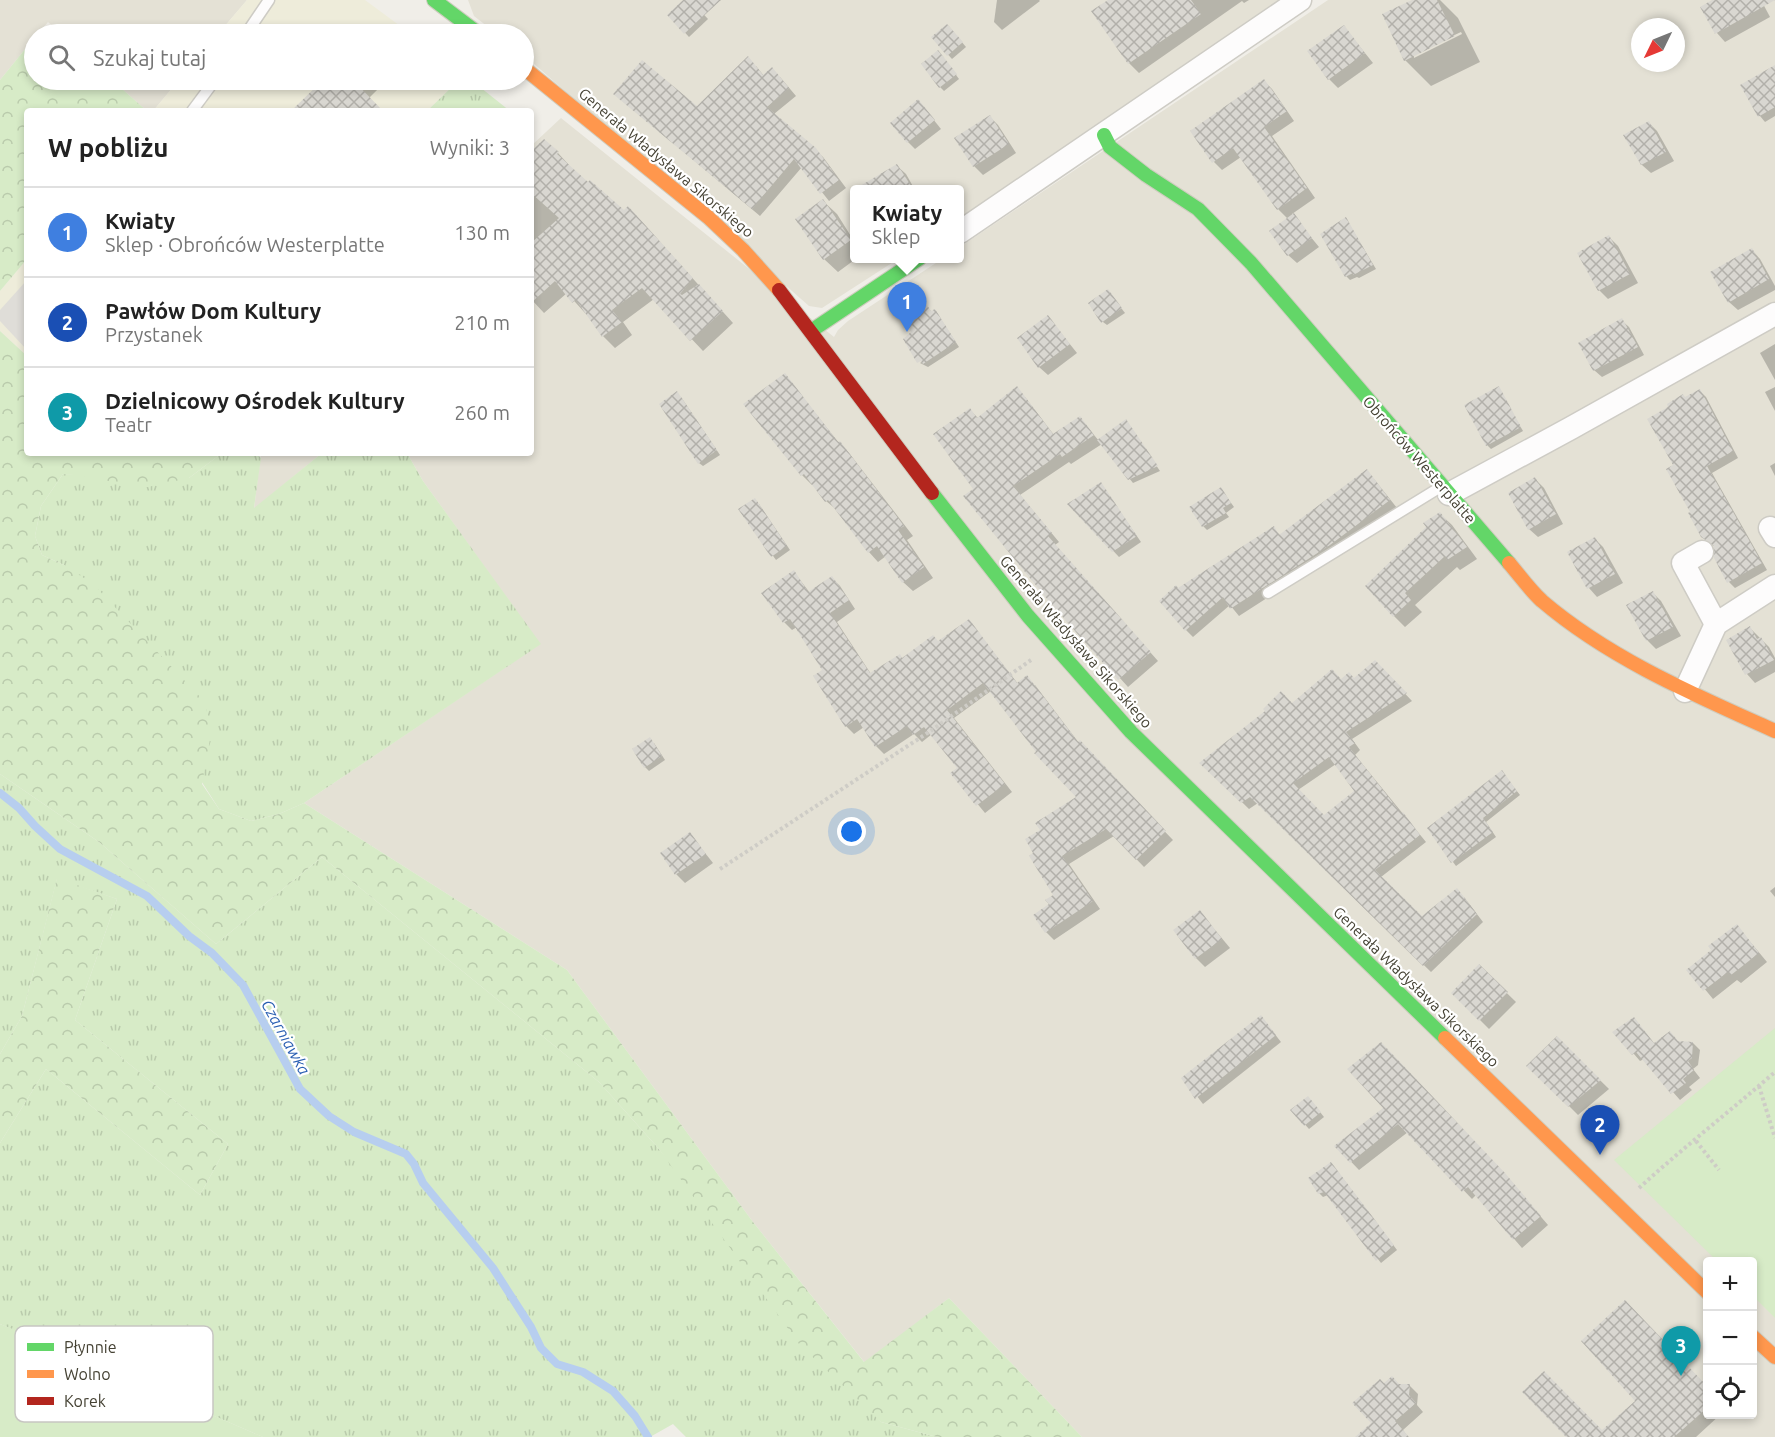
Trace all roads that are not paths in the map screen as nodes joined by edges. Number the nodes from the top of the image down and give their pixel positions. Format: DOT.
graph roads {
  1 [pos="269,0"];
  2 [pos="434,0"];
  3 [pos="1300,0"];
  4 [pos="253,24"];
  5 [pos="466,24"];
  6 [pos="534,76"];
  7 [pos="207,90"];
  8 [pos="194,108"];
  9 [pos="1104,135"];
  10 [pos="964,229"];
  11 [pos="913,263"];
  12 [pos="1775,314"];
  13 [pos="811,332"];
  14 [pos="1446,490"];
  15 [pos="1702,552"];
  16 [pos="1775,586"];
  17 [pos="1268,593"];
  18 [pos="1716,624"];
  19 [pos="1685,691"];
  20 [pos="1775,731"];
  21 [pos="1703,1289"];
  22 [pos="1757,1341"];
  23 [pos="1775,1357"];
  1 -- 4 [label="lane"];
  2 -- 5 [label="street"];
  3 -- 9 [label="street"];
  6 -- 13 [label="street, Generała Władysława Sikorskiego"];
  7 -- 8 [label="lane"];
  9 -- 10 [label="street"];
  9 -- 14 [label="street, Obrońców Westerplatte"];
  11 -- 13 [label="street"];
  12 -- 14 [label="street"];
  13 -- 21 [label="street, Generała Władysława Sikorskiego"];
  14 -- 17 [label="lane"];
  14 -- 19 [label="street, Obrońców Westerplatte"];
  15 -- 18 [label="street"];
  16 -- 18 [label="street"];
  18 -- 19 [label="street"];
  19 -- 20 [label="street, Obrońców Westerplatte"];
  22 -- 23 [label="street"];
}
